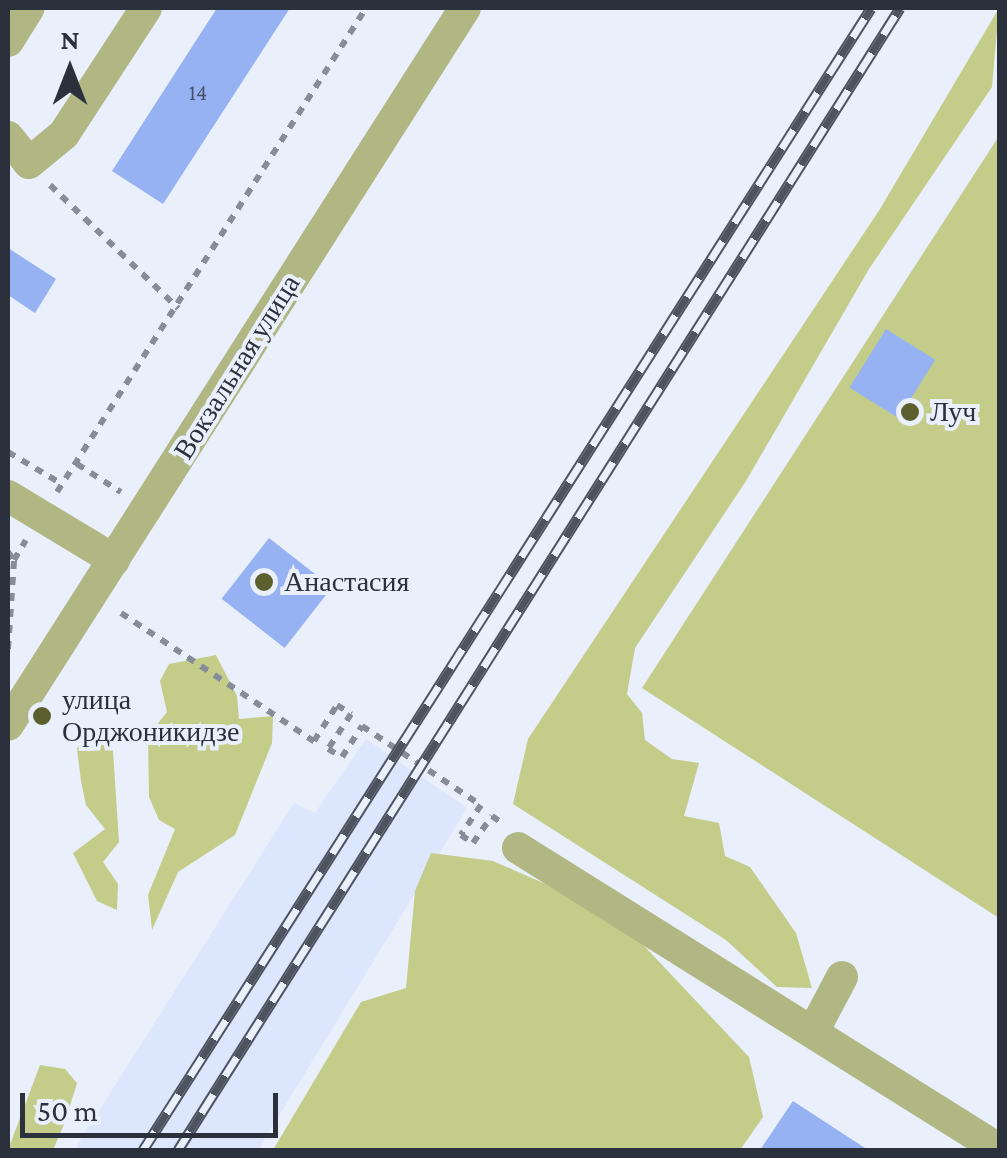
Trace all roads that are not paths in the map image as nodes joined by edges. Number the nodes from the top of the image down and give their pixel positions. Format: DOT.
graph roads {
  1 [pos="29,8"];
  2 [pos="146,8"];
  3 [pos="465,8"];
  4 [pos="8,41"];
  5 [pos="8,137"];
  6 [pos="8,496"];
  7 [pos="114,560"];
  8 [pos="8,725"];
  9 [pos="507,845"];
  10 [pos="842,977"];
  11 [pos="814,1030"];
  12 [pos="1000,1150"];
  1 -- 4 [label="street"];
  2 -- 5 [label="street"];
  3 -- 7 [label="street, Вокзальная улица"];
  6 -- 7 [label="street"];
  7 -- 8 [label="street, Вокзальная улица"];
  9 -- 11 [label="street"];
  10 -- 11 [label="street"];
  11 -- 12 [label="street"];
}
